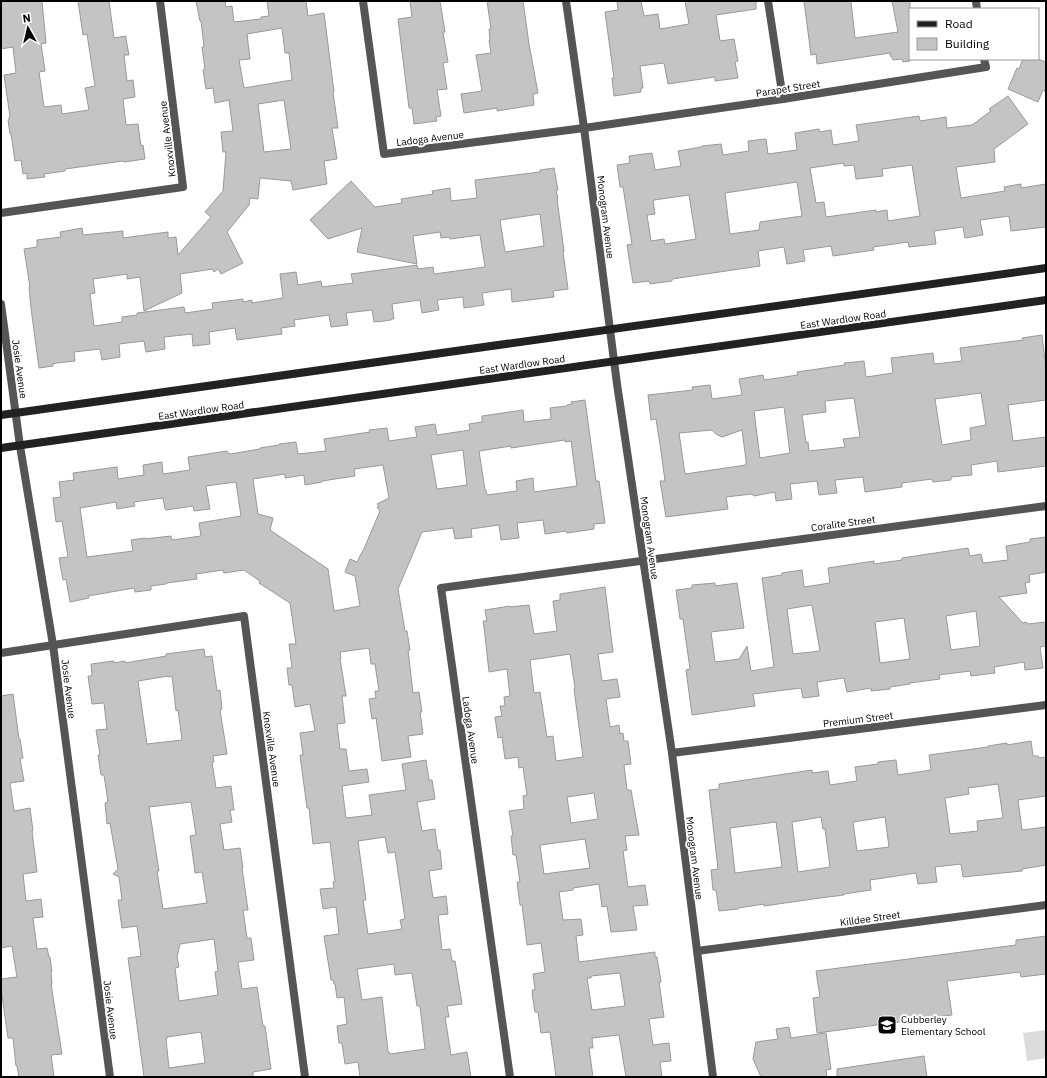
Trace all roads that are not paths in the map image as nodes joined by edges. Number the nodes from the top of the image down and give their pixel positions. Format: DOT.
graph roads {
  1 [pos="160,1"];
  2 [pos="363,1"];
  3 [pos="566,1"];
  4 [pos="768,1"];
  5 [pos="984,60"];
  6 [pos="783,99"];
  7 [pos="584,128"];
  8 [pos="1,213"];
  9 [pos="1046,268"];
  10 [pos="1046,300"];
  11 [pos="1,304"];
  12 [pos="610,330"];
  13 [pos="614,361"];
  14 [pos="15,413"];
  15 [pos="1,415"];
  16 [pos="20,446"];
  17 [pos="1,448"];
  18 [pos="1046,506"];
  19 [pos="643,560"];
  20 [pos="53,645"];
  21 [pos="1,653"];
  22 [pos="1046,705"];
  23 [pos="672,753"];
  24 [pos="1046,905"];
  25 [pos="697,951"];
  26 [pos="110,1077"];
  27 [pos="305,1077"];
  28 [pos="510,1077"];
  29 [pos="714,1077"];
  1 -- 8 [label="street, Knoxville Avenue"];
  2 -- 7 [label="street, Ladoga Avenue"];
  3 -- 7 [label="street, Monogram Avenue"];
  4 -- 6 [label="street"];
  5 -- 6 [label="street, Parapet Street"];
  6 -- 7 [label="street, Parapet Street"];
  7 -- 12 [label="street, Monogram Avenue"];
  9 -- 12 [label="main road"];
  10 -- 13 [label="main road, East Wardlow Road"];
  11 -- 14 [label="street, Josie Avenue"];
  12 -- 13 [label="street, Monogram Avenue"];
  12 -- 14 [label="main road"];
  13 -- 16 [label="main road, East Wardlow Road"];
  13 -- 19 [label="street, Monogram Avenue"];
  14 -- 15 [label="main road"];
  14 -- 16 [label="street, Josie Avenue"];
  16 -- 17 [label="main road, East Wardlow Road"];
  16 -- 20 [label="street, Josie Avenue"];
  18 -- 19 [label="street, Coralite Street"];
  19 -- 23 [label="street, Monogram Avenue"];
  19 -- 28 [label="street, Ladoga Avenue"];
  20 -- 21 [label="street"];
  20 -- 26 [label="street, Josie Avenue"];
  20 -- 27 [label="street, Knoxville Avenue"];
  22 -- 23 [label="street, Premium Street"];
  23 -- 25 [label="street, Monogram Avenue"];
  24 -- 25 [label="street, Killdee Street"];
  25 -- 29 [label="street, Monogram Avenue"];
}
